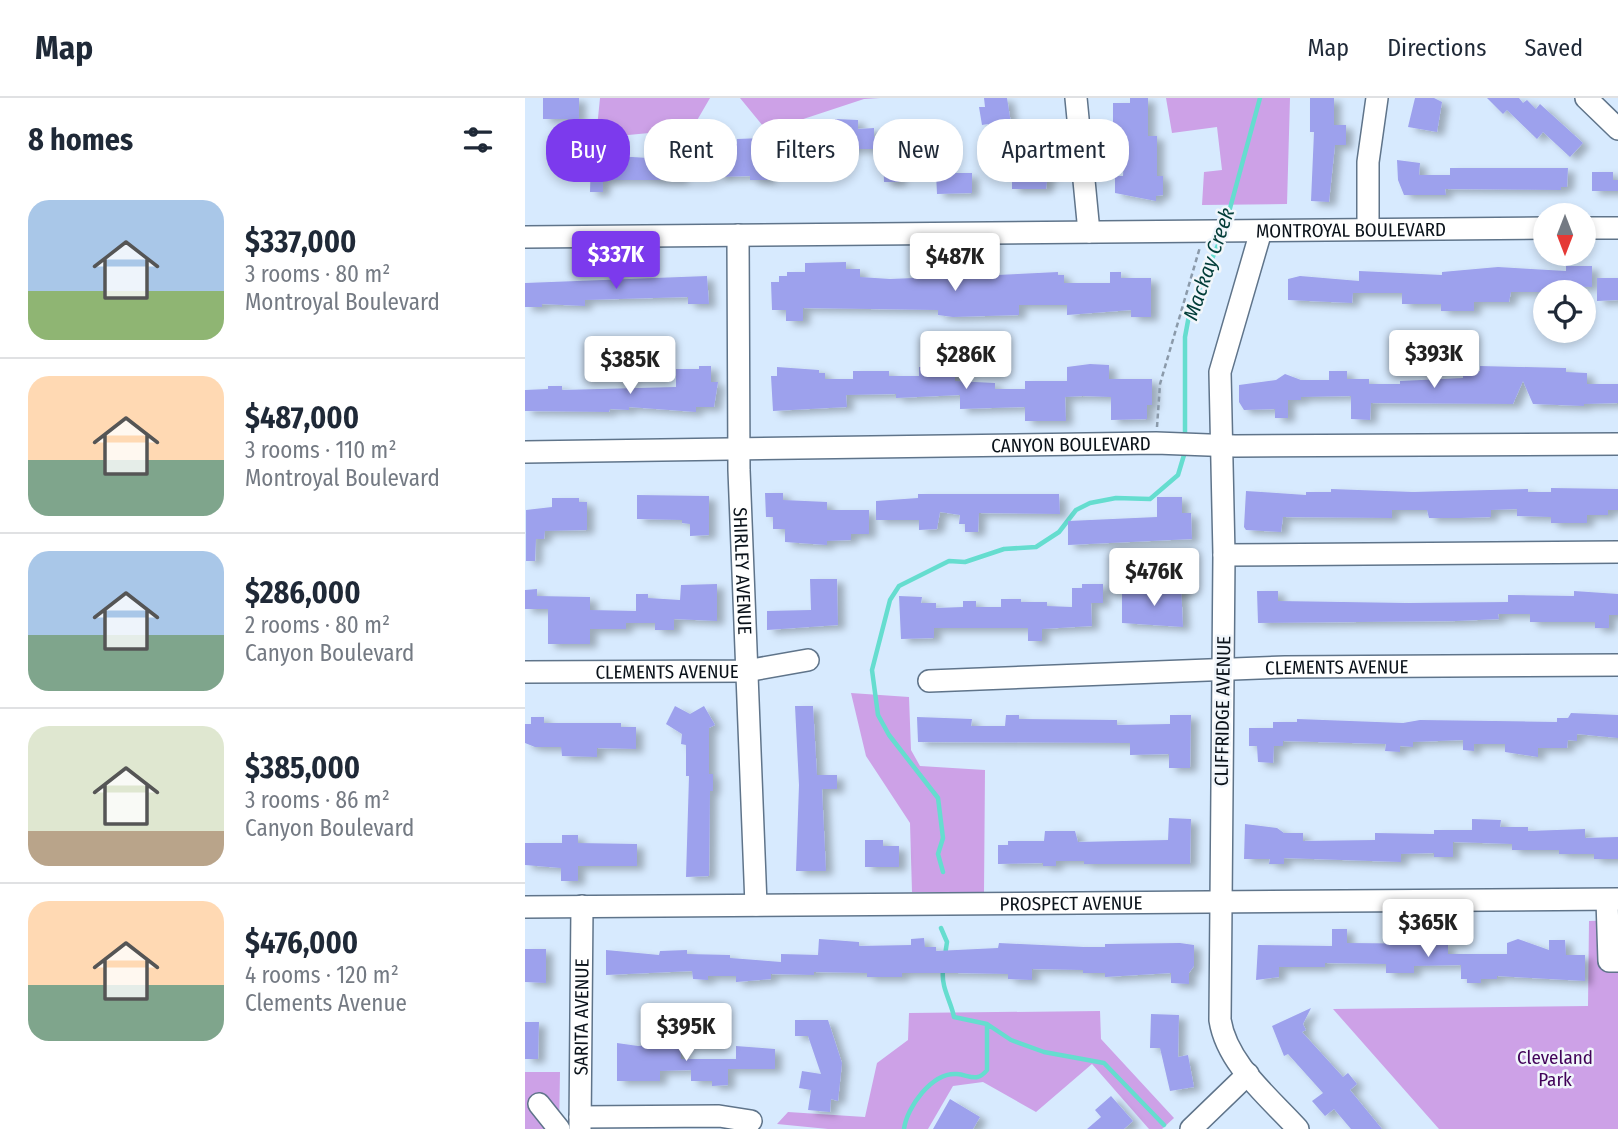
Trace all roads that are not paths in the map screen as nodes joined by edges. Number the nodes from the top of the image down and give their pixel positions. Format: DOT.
graph roads {
  1 [pos="1076,98"];
  2 [pos="1377,98"];
  3 [pos="1587,98"];
  4 [pos="1618,129"];
  5 [pos="1533,228"];
  6 [pos="1596,228"];
  7 [pos="1618,228"];
  8 [pos="1368,229"];
  9 [pos="1261,231"];
  10 [pos="1090,232"];
  11 [pos="738,235"];
  12 [pos="525,237"];
  13 [pos="1220,444"];
  14 [pos="1618,444"];
  15 [pos="740,451"];
  16 [pos="525,453"];
  17 [pos="1618,552"];
  18 [pos="1224,555"];
  19 [pos="808,660"];
  20 [pos="1618,665"];
  21 [pos="1223,668"];
  22 [pos="745,671"];
  23 [pos="525,672"];
  24 [pos="929,681"];
  25 [pos="1612,900"];
  26 [pos="1221,902"];
  27 [pos="756,905"];
  28 [pos="582,906"];
  29 [pos="525,907"];
  30 [pos="1618,961"];
  31 [pos="1248,1074"];
  32 [pos="540,1104"];
  33 [pos="751,1121"];
  34 [pos="580,1123"];
  35 [pos="559,1129"];
  36 [pos="1191,1129"];
  37 [pos="1298,1129"];
  1 -- 10 [label="street"];
  2 -- 8 [label="street"];
  3 -- 4 [label="street"];
  5 -- 8 [label="street, MONTROYAL BOULEVARD"];
  6 -- 7 [label="street"];
  8 -- 9 [label="street, MONTROYAL BOULEVARD"];
  9 -- 10 [label="street, MONTROYAL BOULEVARD"];
  9 -- 13 [label="street, CLIFFRIDGE AVENUE"];
  10 -- 11 [label="street, MONTROYAL BOULEVARD"];
  11 -- 12 [label="street, MONTROYAL BOULEVARD"];
  11 -- 15 [label="street, SHIRLEY AVENUE"];
  13 -- 14 [label="street, CANYON BOULEVARD"];
  13 -- 15 [label="street, CANYON BOULEVARD"];
  13 -- 18 [label="street, CLIFFRIDGE AVENUE"];
  15 -- 16 [label="street, CANYON BOULEVARD"];
  15 -- 22 [label="street, SHIRLEY AVENUE"];
  17 -- 18 [label="street"];
  18 -- 21 [label="street, CLIFFRIDGE AVENUE"];
  19 -- 22 [label="street, CLEMENTS AVENUE"];
  20 -- 21 [label="street, CLEMENTS AVENUE"];
  21 -- 24 [label="street, CLEMENTS AVENUE"];
  21 -- 26 [label="street, CLIFFRIDGE AVENUE"];
  22 -- 23 [label="street, CLEMENTS AVENUE"];
  22 -- 27 [label="street, SHIRLEY AVENUE"];
  25 -- 26 [label="street, PROSPECT AVENUE"];
  25 -- 30 [label="street"];
  26 -- 27 [label="street, PROSPECT AVENUE"];
  26 -- 31 [label="street, CLIFFRIDGE AVENUE"];
  27 -- 28 [label="street, PROSPECT AVENUE"];
  28 -- 29 [label="street, PROSPECT AVENUE"];
  28 -- 34 [label="street, SARITA AVENUE"];
  31 -- 36 [label="street"];
  31 -- 37 [label="street, CLIFFRIDGE AVENUE"];
  32 -- 35 [label="street"];
  33 -- 34 [label="street"];
}
